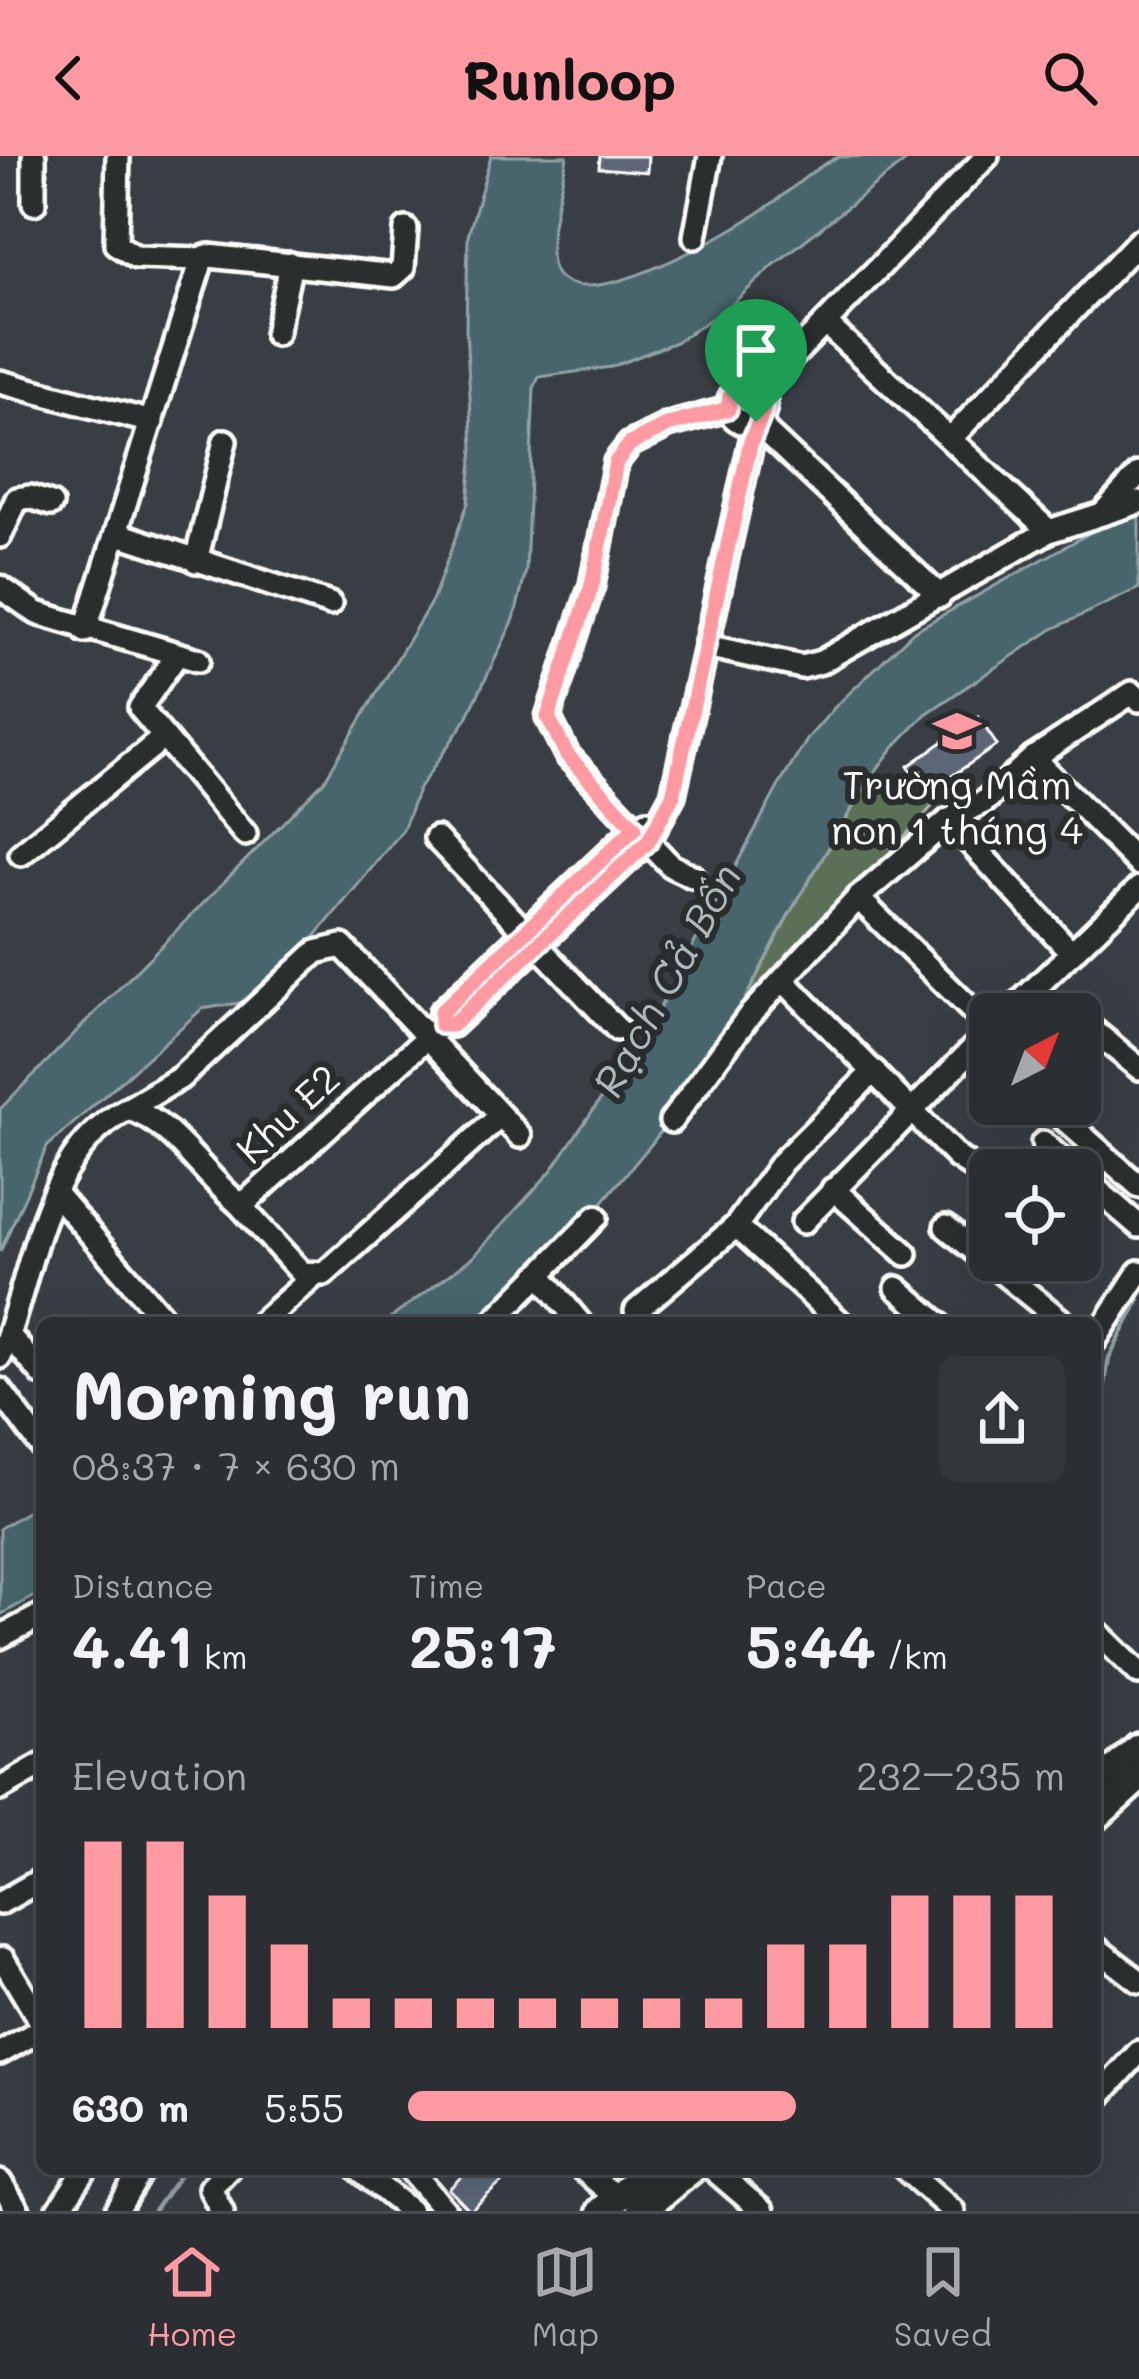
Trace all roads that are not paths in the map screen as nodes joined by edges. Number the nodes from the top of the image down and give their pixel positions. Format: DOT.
graph roads {
  1 [pos="34,156"];
  2 [pos="118,156"];
  3 [pos="710,156"];
  4 [pos="987,156"];
  5 [pos="34,203"];
  6 [pos="406,229"];
  7 [pos="695,237"];
  8 [pos="1139,241"];
  9 [pos="200,259"];
  10 [pos="291,263"];
  11 [pos="825,323"];
  12 [pos="276,334"];
  13 [pos="0,382"];
  14 [pos="760,391"];
  15 [pos="728,409"];
  16 [pos="758,420"];
  17 [pos="152,422"];
  18 [pos="952,437"];
  19 [pos="225,441"];
  20 [pos="1139,474"];
  21 [pos="1139,502"];
  22 [pos="50,504"];
  23 [pos="1100,516"];
  24 [pos="1049,531"];
  25 [pos="119,534"];
  26 [pos="0,536"];
  27 [pos="196,561"];
  28 [pos="0,586"];
  29 [pos="940,596"];
  30 [pos="330,604"];
  31 [pos="85,631"];
  32 [pos="706,646"];
  33 [pos="1135,696"];
  34 [pos="164,737"];
  35 [pos="1034,758"];
  36 [pos="949,820"];
  37 [pos="245,834"];
  38 [pos="642,835"];
  39 [pos="436,838"];
  40 [pos="20,854"];
  41 [pos="1139,864"];
  42 [pos="692,876"];
  43 [pos="1139,888"];
  44 [pos="858,898"];
  45 [pos="531,936"];
  46 [pos="1072,953"];
  47 [pos="783,980"];
  48 [pos="1030,993"];
  49 [pos="969,1009"];
  50 [pos="617,1029"];
  51 [pos="434,1032"];
  52 [pos="1101,1037"];
  53 [pos="969,1052"];
  54 [pos="1139,1068"];
  55 [pos="874,1071"];
  56 [pos="128,1109"];
  57 [pos="913,1110"];
  58 [pos="499,1117"];
  59 [pos="670,1121"];
  60 [pos="1070,1125"];
  61 [pos="520,1136"];
  62 [pos="1043,1143"];
  63 [pos="1050,1149"];
  64 [pos="969,1165"];
  65 [pos="1139,1186"];
  66 [pos="833,1189"];
  67 [pos="56,1194"];
  68 [pos="1101,1194"];
  69 [pos="238,1203"];
  70 [pos="596,1217"];
  71 [pos="803,1222"];
  72 [pos="736,1226"];
  73 [pos="1139,1226"];
  74 [pos="946,1227"];
  75 [pos="905,1254"];
  76 [pos="1139,1272"];
  77 [pos="314,1276"];
  78 [pos="542,1277"];
  79 [pos="897,1288"];
  80 [pos="636,1311"];
  81 [pos="162,1317"];
  82 [pos="267,1317"];
  83 [pos="499,1317"];
  84 [pos="575,1317"];
  85 [pos="835,1317"];
  86 [pos="931,1317"];
  87 [pos="1057,1317"];
  88 [pos="1101,1331"];
  89 [pos="10,1335"];
  90 [pos="0,1357"];
  91 [pos="36,1367"];
  92 [pos="0,1390"];
  93 [pos="36,1439"];
  94 [pos="36,1618"];
  95 [pos="0,1636"];
  96 [pos="1101,1636"];
  97 [pos="1139,1672"];
  98 [pos="1139,1748"];
  99 [pos="36,1768"];
  100 [pos="1138,1779"];
  101 [pos="1101,1782"];
  102 [pos="0,1789"];
  103 [pos="1101,1812"];
  104 [pos="36,1882"];
  105 [pos="0,1903"];
  106 [pos="1101,1952"];
  107 [pos="3,1959"];
  108 [pos="1139,1981"];
  109 [pos="36,2017"];
  110 [pos="36,2031"];
  111 [pos="1139,2052"];
  112 [pos="0,2053"];
  113 [pos="1101,2094"];
  114 [pos="82,2175"];
  115 [pos="138,2175"];
  116 [pos="222,2175"];
  117 [pos="365,2175"];
  118 [pos="415,2175"];
  119 [pos="588,2175"];
  120 [pos="646,2175"];
  121 [pos="680,2175"];
  122 [pos="720,2175"];
  123 [pos="912,2175"];
  124 [pos="0,2182"];
  125 [pos="619,2207"];
  126 [pos="18,2211"];
  127 [pos="58,2211"];
  128 [pos="117,2211"];
  129 [pos="222,2211"];
  130 [pos="410,2211"];
  131 [pos="445,2211"];
  132 [pos="762,2211"];
  133 [pos="953,2211"];
  1 -- 5 [label="street"];
  2 -- 9 [label="street"];
  3 -- 7 [label="street"];
  4 -- 11 [label="street"];
  6 -- 10 [label="street"];
  8 -- 18 [label="street"];
  9 -- 10 [label="street"];
  9 -- 17 [label="street"];
  10 -- 12 [label="street"];
  11 -- 14 [label="street"];
  11 -- 18 [label="street"];
  13 -- 17 [label="street"];
  14 -- 15 [label="street"];
  14 -- 16 [label="street"];
  15 -- 16 [label="street"];
  15 -- 38 [label="street"];
  16 -- 29 [label="street"];
  16 -- 32 [label="street"];
  17 -- 25 [label="street"];
  18 -- 24 [label="street"];
  19 -- 27 [label="street"];
  20 -- 23 [label="street"];
  21 -- 23 [label="street"];
  22 -- 26 [label="street"];
  23 -- 24 [label="street"];
  24 -- 29 [label="street"];
  25 -- 27 [label="street"];
  25 -- 31 [label="street"];
  27 -- 30 [label="street"];
  28 -- 31 [label="street"];
  29 -- 32 [label="street"];
  31 -- 34 [label="street"];
  32 -- 38 [label="street"];
  33 -- 35 [label="street"];
  34 -- 37 [label="street"];
  34 -- 40 [label="street"];
  35 -- 36 [label="street"];
  35 -- 41 [label="street"];
  36 -- 44 [label="street"];
  36 -- 46 [label="street"];
  38 -- 42 [label="street"];
  38 -- 45 [label="street, Khu E2"];
  39 -- 45 [label="street"];
  43 -- 46 [label="street"];
  44 -- 47 [label="street"];
  44 -- 49 [label="street"];
  45 -- 50 [label="street"];
  45 -- 51 [label="street, Khu E2"];
  46 -- 48 [label="street"];
  47 -- 55 [label="street"];
  47 -- 59 [label="street"];
  51 -- 56 [label="street"];
  51 -- 58 [label="street"];
  51 -- 69 [label="street, Khu E2"];
  52 -- 54 [label="street"];
  53 -- 57 [label="street"];
  55 -- 57 [label="street"];
  55 -- 72 [label="street"];
  56 -- 67 [label="street"];
  56 -- 69 [label="street, Khu E2"];
  57 -- 64 [label="street"];
  57 -- 66 [label="street"];
  58 -- 61 [label="street"];
  58 -- 77 [label="street"];
  60 -- 65 [label="street"];
  62 -- 63 [label="street"];
  66 -- 71 [label="street"];
  66 -- 75 [label="street"];
  67 -- 81 [label="street"];
  67 -- 89 [label="street"];
  68 -- 73 [label="street"];
  69 -- 77 [label="street"];
  70 -- 78 [label="street"];
  72 -- 80 [label="street"];
  72 -- 85 [label="street"];
  74 -- 87 [label="street"];
  76 -- 88 [label="street"];
  77 -- 82 [label="street"];
  78 -- 83 [label="street"];
  78 -- 84 [label="street"];
  79 -- 86 [label="street"];
  89 -- 90 [label="street"];
  89 -- 91 [label="street"];
  92 -- 93 [label="street"];
  94 -- 95 [label="street"];
  96 -- 97 [label="street"];
  98 -- 101 [label="main road"];
  99 -- 102 [label="street"];
  100 -- 103 [label="main road"];
  104 -- 105 [label="street"];
  106 -- 108 [label="street"];
  107 -- 109 [label="street"];
  110 -- 112 [label="street"];
  111 -- 113 [label="street"];
  114 -- 127 [label="street"];
  115 -- 128 [label="street"];
  116 -- 129 [label="street"];
  117 -- 130 [label="street"];
  118 -- 131 [label="street"];
  119 -- 125 [label="street"];
  120 -- 125 [label="main road"];
  121 -- 125 [label="main road"];
  122 -- 132 [label="street"];
  123 -- 133 [label="street"];
  124 -- 126 [label="street"];
}
